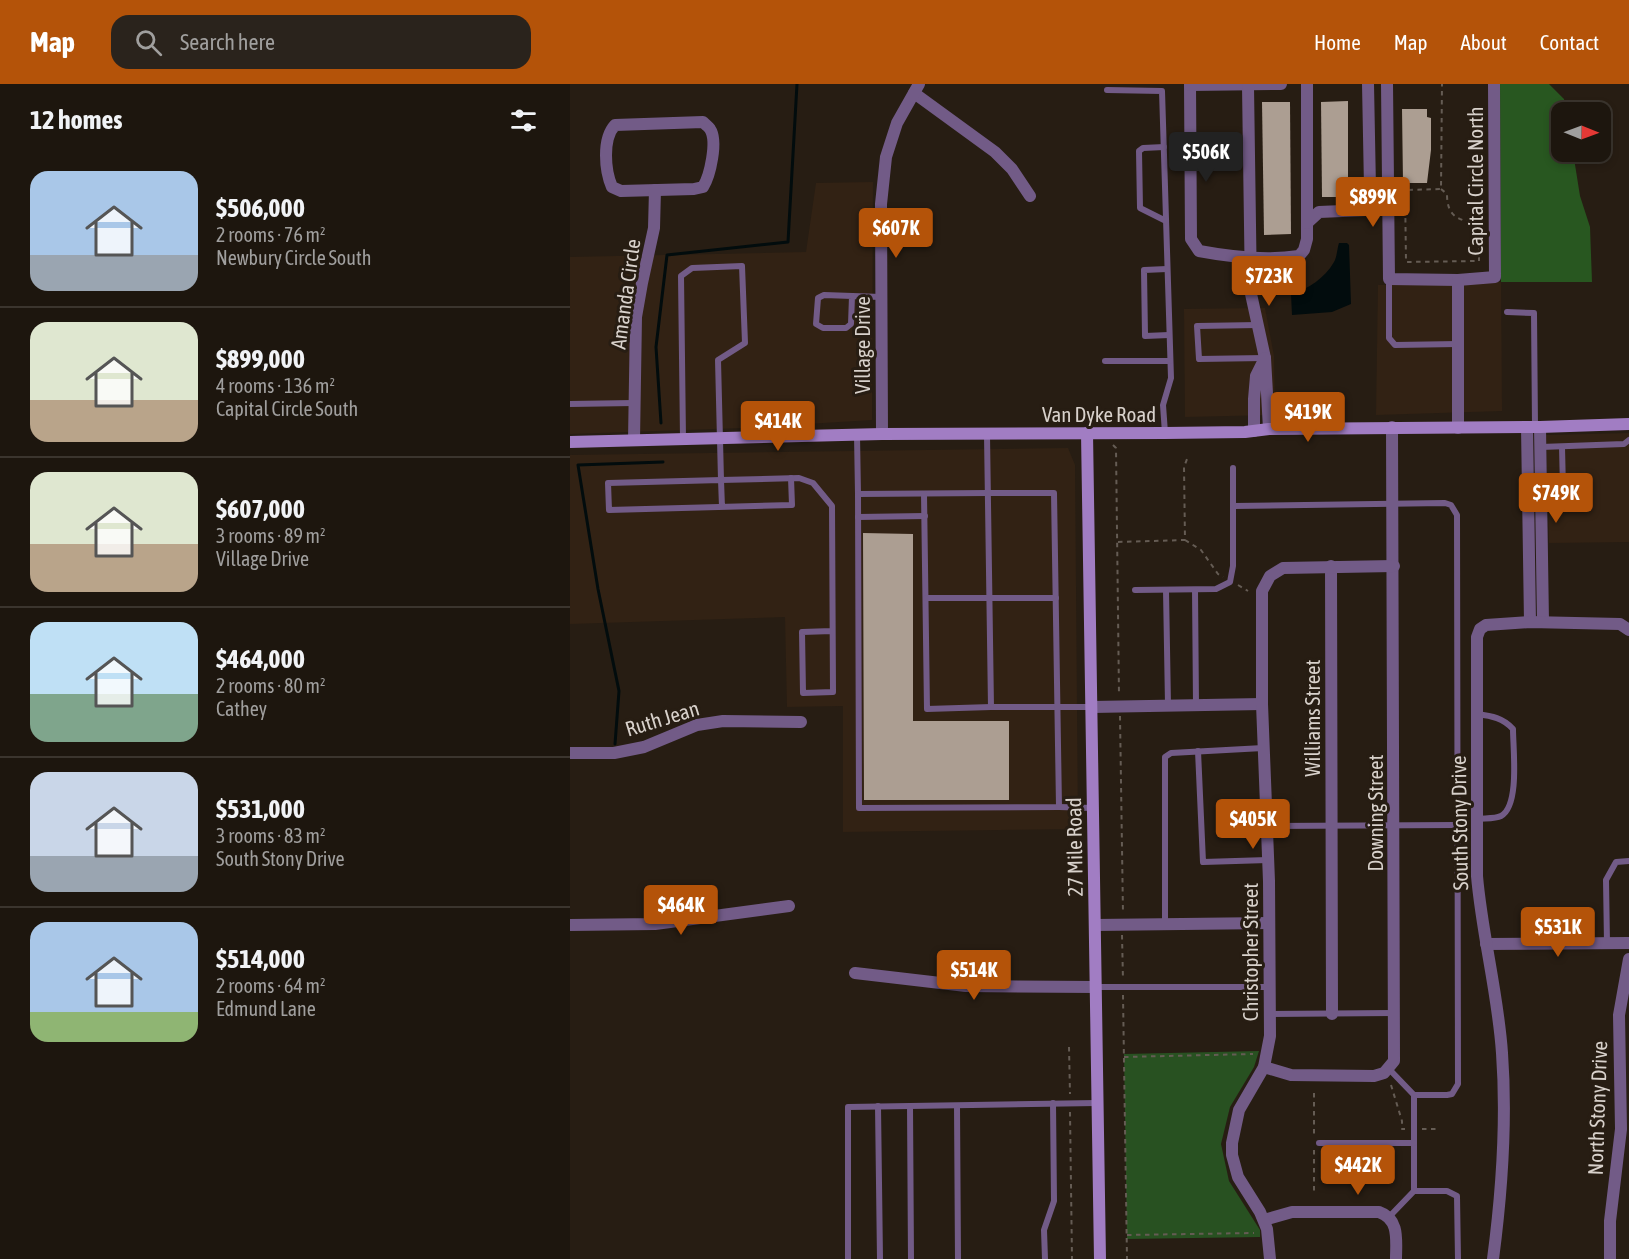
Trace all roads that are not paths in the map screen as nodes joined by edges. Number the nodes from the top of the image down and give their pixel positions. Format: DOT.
graph roads {
  1 [pos="1190,84"];
  2 [pos="1281,84"];
  3 [pos="1307,84"];
  4 [pos="1368,84"];
  5 [pos="1387,84"];
  6 [pos="1494,84"];
  7 [pos="1248,86"];
  8 [pos="917,88"];
  9 [pos="1107,90"];
  10 [pos="1164,147"];
  11 [pos="655,190"];
  12 [pos="1030,196"];
  13 [pos="1366,210"];
  14 [pos="1388,211"];
  15 [pos="1166,221"];
  16 [pos="1307,224"];
  17 [pos="1251,257"];
  18 [pos="1167,269"];
  19 [pos="1389,279"];
  20 [pos="1458,280"];
  21 [pos="852,296"];
  22 [pos="881,297"];
  23 [pos="1507,312"];
  24 [pos="1258,325"];
  25 [pos="1169,335"];
  26 [pos="1458,345"];
  27 [pos="1265,358"];
  28 [pos="1105,361"];
  29 [pos="1170,361"];
  30 [pos="634,403"];
  31 [pos="570,404"];
  32 [pos="1629,424"];
  33 [pos="1534,427"];
  34 [pos="1392,428"];
  35 [pos="1458,428"];
  36 [pos="1269,429"];
  37 [pos="1254,431"];
  38 [pos="1087,433"];
  39 [pos="1165,433"];
  40 [pos="882,434"];
  41 [pos="857,435"];
  42 [pos="987,435"];
  43 [pos="719,438"];
  44 [pos="634,440"];
  45 [pos="683,440"];
  46 [pos="1629,440"];
  47 [pos="570,442"];
  48 [pos="1540,447"];
  49 [pos="1562,447"];
  50 [pos="1233,468"];
  51 [pos="791,478"];
  52 [pos="721,480"];
  53 [pos="1541,492"];
  54 [pos="988,493"];
  55 [pos="858,494"];
  56 [pos="924,494"];
  57 [pos="1394,504"];
  58 [pos="1234,506"];
  59 [pos="722,507"];
  60 [pos="925,516"];
  61 [pos="858,517"];
  62 [pos="1331,566"];
  63 [pos="1394,566"];
  64 [pos="1135,590"];
  65 [pos="1166,590"];
  66 [pos="1195,590"];
  67 [pos="926,598"];
  68 [pos="989,598"];
  69 [pos="1056,598"];
  70 [pos="1530,622"];
  71 [pos="1543,622"];
  72 [pos="1629,630"];
  73 [pos="832,631"];
  74 [pos="1262,704"];
  75 [pos="1168,705"];
  76 [pos="1196,705"];
  77 [pos="991,707"];
  78 [pos="1058,707"];
  79 [pos="1092,707"];
  80 [pos="1477,714"];
  81 [pos="801,722"];
  82 [pos="1263,748"];
  83 [pos="1198,751"];
  84 [pos="570,753"];
  85 [pos="1059,807"];
  86 [pos="1093,808"];
  87 [pos="1477,819"];
  88 [pos="1332,825"];
  89 [pos="1394,825"];
  90 [pos="1457,825"];
  91 [pos="1267,826"];
  92 [pos="1269,860"];
  93 [pos="1629,861"];
  94 [pos="789,906"];
  95 [pos="1269,923"];
  96 [pos="570,925"];
  97 [pos="1095,925"];
  98 [pos="1165,925"];
  99 [pos="1606,943"];
  100 [pos="1629,943"];
  101 [pos="1486,944"];
  102 [pos="1629,959"];
  103 [pos="855,973"];
  104 [pos="1096,987"];
  105 [pos="1269,987"];
  106 [pos="1395,1013"];
  107 [pos="1270,1014"];
  108 [pos="1332,1014"];
  109 [pos="1264,1066"];
  110 [pos="1389,1069"];
  111 [pos="1414,1095"];
  112 [pos="1098,1103"];
  113 [pos="1053,1104"];
  114 [pos="878,1106"];
  115 [pos="910,1106"];
  116 [pos="957,1106"];
  117 [pos="1319,1143"];
  118 [pos="1414,1143"];
  119 [pos="1414,1191"];
  120 [pos="1389,1217"];
  121 [pos="1264,1220"];
  122 [pos="848,1259"];
  123 [pos="880,1259"];
  124 [pos="911,1259"];
  125 [pos="958,1259"];
  126 [pos="1045,1259"];
  127 [pos="1100,1259"];
  128 [pos="1270,1259"];
  129 [pos="1396,1259"];
  130 [pos="1458,1259"];
  131 [pos="1493,1259"];
  132 [pos="1610,1259"];
  1 -- 7 [label="street"];
  1 -- 17 [label="street"];
  2 -- 7 [label="street"];
  3 -- 16 [label="street"];
  4 -- 13 [label="street"];
  5 -- 14 [label="street"];
  6 -- 20 [label="street, Capital Circle North"];
  7 -- 17 [label="street"];
  8 -- 12 [label="street"];
  8 -- 22 [label="street, Village Drive"];
  9 -- 10 [label="lane"];
  10 -- 15 [label="lane"];
  10 -- 15 [label="lane"];
  11 -- 11 [label="street"];
  11 -- 30 [label="street, Amanda Circle"];
  13 -- 14 [label="street"];
  13 -- 16 [label="street"];
  14 -- 19 [label="street"];
  15 -- 18 [label="lane"];
  16 -- 17 [label="street"];
  17 -- 24 [label="street"];
  18 -- 25 [label="lane"];
  18 -- 25 [label="lane"];
  19 -- 20 [label="street"];
  19 -- 26 [label="lane"];
  20 -- 26 [label="street"];
  21 -- 21 [label="lane"];
  21 -- 22 [label="lane"];
  22 -- 40 [label="street, Village Drive"];
  23 -- 33 [label="lane"];
  24 -- 27 [label="street"];
  24 -- 27 [label="lane"];
  25 -- 29 [label="lane"];
  26 -- 35 [label="street"];
  27 -- 36 [label="street"];
  27 -- 37 [label="street"];
  28 -- 29 [label="lane"];
  29 -- 39 [label="lane"];
  30 -- 31 [label="lane"];
  30 -- 44 [label="street, Amanda Circle"];
  32 -- 33 [label="street, Van Dyke Road"];
  33 -- 35 [label="street, Van Dyke Road"];
  33 -- 48 [label="street"];
  33 -- 70 [label="street"];
  34 -- 35 [label="street, Van Dyke Road"];
  34 -- 36 [label="street, Van Dyke Road"];
  34 -- 57 [label="street, Downing Street"];
  36 -- 37 [label="street, Van Dyke Road"];
  37 -- 39 [label="street, Van Dyke Road"];
  38 -- 39 [label="street, Van Dyke Road"];
  38 -- 42 [label="street, Van Dyke Road"];
  38 -- 79 [label="street, 27 Mile Road"];
  40 -- 41 [label="street, Van Dyke Road"];
  40 -- 42 [label="street, Van Dyke Road"];
  41 -- 43 [label="street, Van Dyke Road"];
  41 -- 55 [label="lane"];
  42 -- 54 [label="lane"];
  43 -- 45 [label="street, Van Dyke Road"];
  43 -- 45 [label="lane"];
  43 -- 52 [label="lane"];
  44 -- 45 [label="street, Van Dyke Road"];
  44 -- 47 [label="street, Van Dyke Road"];
  46 -- 49 [label="lane"];
  48 -- 49 [label="lane"];
  48 -- 53 [label="street"];
  49 -- 53 [label="lane"];
  50 -- 58 [label="lane"];
  51 -- 52 [label="lane"];
  51 -- 59 [label="lane"];
  51 -- 73 [label="lane"];
  52 -- 59 [label="lane"];
  52 -- 59 [label="lane"];
  53 -- 71 [label="street"];
  54 -- 56 [label="lane"];
  54 -- 68 [label="lane"];
  54 -- 69 [label="lane"];
  55 -- 56 [label="lane"];
  55 -- 61 [label="lane"];
  56 -- 60 [label="lane"];
  57 -- 58 [label="lane"];
  57 -- 63 [label="street, Downing Street"];
  57 -- 90 [label="lane"];
  58 -- 66 [label="lane"];
  60 -- 61 [label="lane"];
  60 -- 67 [label="lane"];
  61 -- 85 [label="lane"];
  62 -- 63 [label="street, Christopher Street"];
  62 -- 74 [label="street, Christopher Street"];
  62 -- 88 [label="street, Williams Street"];
  63 -- 89 [label="street, Downing Street"];
  64 -- 65 [label="lane"];
  65 -- 66 [label="lane"];
  65 -- 75 [label="lane"];
  66 -- 76 [label="lane"];
  67 -- 68 [label="lane"];
  67 -- 77 [label="lane"];
  68 -- 69 [label="lane"];
  68 -- 77 [label="lane"];
  69 -- 78 [label="lane"];
  70 -- 71 [label="street"];
  70 -- 80 [label="street, South Stony Drive"];
  71 -- 72 [label="street"];
  73 -- 73 [label="lane"];
  74 -- 76 [label="street"];
  74 -- 82 [label="street, Christopher Street"];
  75 -- 76 [label="street"];
  75 -- 79 [label="street"];
  77 -- 78 [label="lane"];
  78 -- 79 [label="lane"];
  78 -- 85 [label="lane"];
  79 -- 86 [label="street, 27 Mile Road"];
  80 -- 87 [label="street, South Stony Drive"];
  80 -- 87 [label="lane"];
  81 -- 84 [label="street, Ruth Jean"];
  82 -- 83 [label="lane"];
  82 -- 91 [label="street, Christopher Street"];
  83 -- 92 [label="lane"];
  83 -- 98 [label="lane"];
  85 -- 86 [label="lane"];
  86 -- 97 [label="street, 27 Mile Road"];
  87 -- 101 [label="street, South Stony Drive"];
  88 -- 89 [label="lane"];
  88 -- 91 [label="lane"];
  88 -- 108 [label="street, Williams Street"];
  89 -- 90 [label="lane"];
  89 -- 106 [label="street, Downing Street"];
  90 -- 111 [label="lane"];
  91 -- 92 [label="street, Christopher Street"];
  92 -- 95 [label="street, Christopher Street"];
  93 -- 99 [label="lane"];
  94 -- 96 [label="street"];
  95 -- 98 [label="street"];
  95 -- 105 [label="street, Christopher Street"];
  97 -- 98 [label="street"];
  97 -- 104 [label="street, 27 Mile Road"];
  99 -- 100 [label="street"];
  99 -- 101 [label="street"];
  101 -- 131 [label="street, South Stony Drive"];
  102 -- 132 [label="street, North Stony Drive"];
  103 -- 104 [label="street"];
  104 -- 105 [label="lane"];
  104 -- 112 [label="street, 27 Mile Road"];
  105 -- 107 [label="street, Christopher Street"];
  106 -- 108 [label="lane"];
  106 -- 110 [label="street, Downing Street"];
  107 -- 108 [label="lane"];
  107 -- 109 [label="street, Christopher Street"];
  109 -- 110 [label="street"];
  109 -- 121 [label="street, Christopher Street"];
  110 -- 111 [label="lane"];
  111 -- 118 [label="lane"];
  112 -- 113 [label="lane"];
  112 -- 127 [label="street, 27 Mile Road"];
  113 -- 116 [label="lane"];
  113 -- 126 [label="lane"];
  114 -- 115 [label="lane"];
  114 -- 122 [label="lane"];
  114 -- 123 [label="lane"];
  115 -- 116 [label="lane"];
  115 -- 124 [label="lane"];
  116 -- 125 [label="lane"];
  117 -- 118 [label="lane"];
  118 -- 119 [label="lane"];
  119 -- 120 [label="lane"];
  119 -- 130 [label="lane"];
  120 -- 121 [label="street"];
  120 -- 129 [label="street"];
  121 -- 128 [label="street, Christopher Street"];
}
